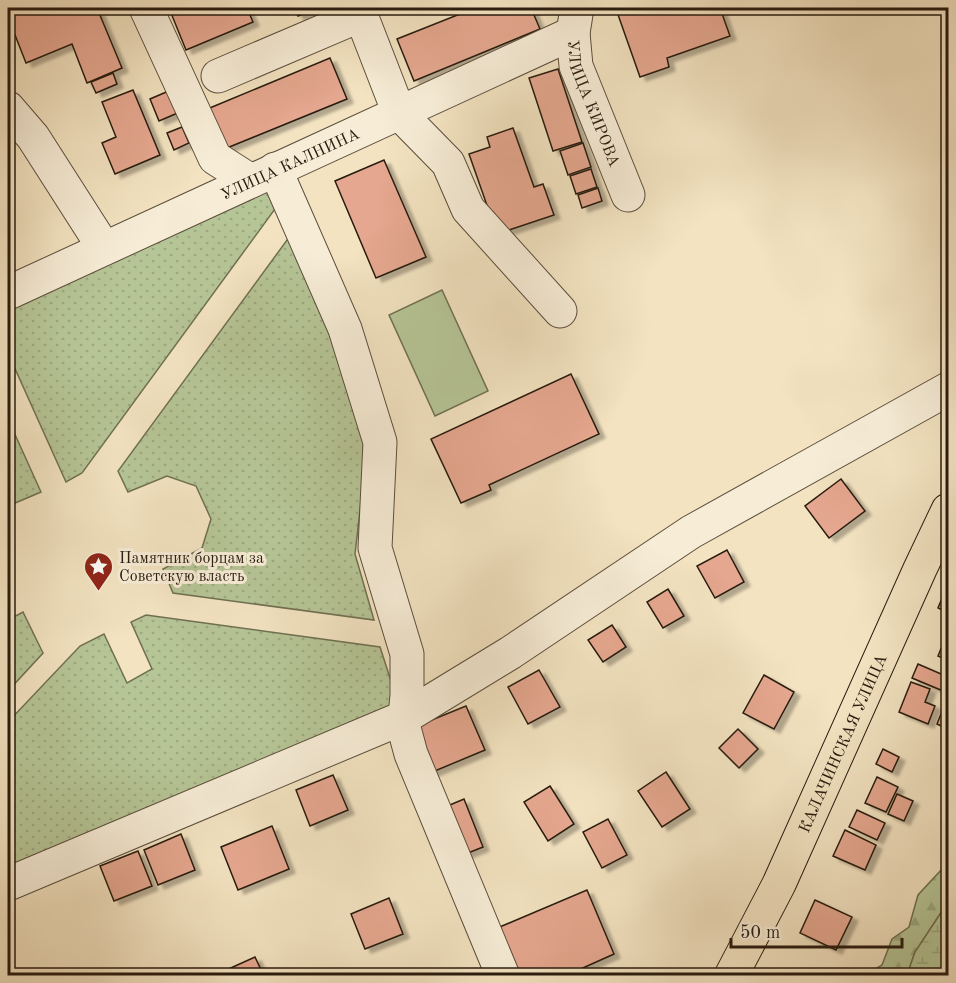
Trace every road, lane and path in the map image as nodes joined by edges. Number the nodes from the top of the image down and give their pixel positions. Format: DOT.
graph roads {
  1 [pos="146,8"];
  2 [pos="372,11"];
  3 [pos="575,20"];
  4 [pos="218,76"];
  5 [pos="8,108"];
  6 [pos="399,113"];
  7 [pos="263,175"];
  8 [pos="628,195"];
  9 [pos="104,248"];
  10 [pos="8,293"];
  11 [pos="560,311"];
  12 [pos="948,389"];
  13 [pos="948,510"];
  14 [pos="405,717"];
  15 [pos="8,884"];
  16 [pos="503,975"];
  17 [pos="731,975"];
  1 -- 7 [label="street"];
  2 -- 4 [label="street"];
  2 -- 6 [label="street"];
  3 -- 6 [label="street, УЛИЦА КАЛНИНА"];
  3 -- 8 [label="street, УЛИЦА КИРОВА"];
  5 -- 9 [label="street"];
  6 -- 7 [label="street, УЛИЦА КАЛНИНА"];
  6 -- 11 [label="street"];
  7 -- 9 [label="street, УЛИЦА КАЛНИНА"];
  7 -- 14 [label="street"];
  9 -- 10 [label="street, УЛИЦА КАЛНИНА"];
  12 -- 14 [label="street"];
  13 -- 17 [label="main road, КАЛАЧИНСКАЯ УЛИЦА"];
  14 -- 15 [label="street"];
  14 -- 16 [label="street"];
}
